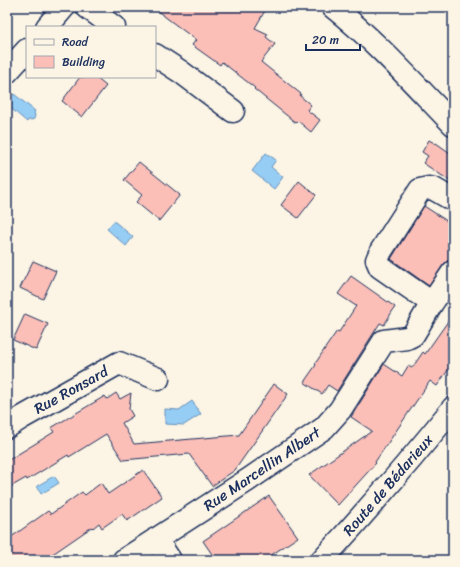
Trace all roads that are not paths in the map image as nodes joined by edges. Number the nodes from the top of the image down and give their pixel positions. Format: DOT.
graph roads {
  1 [pos="64,7"];
  2 [pos="87,7"];
  3 [pos="333,7"];
  4 [pos="48,26"];
  5 [pos="113,26"];
  6 [pos="26,51"];
  7 [pos="156,57"];
  8 [pos="7,72"];
  9 [pos="233,111"];
  10 [pos="453,124"];
  11 [pos="453,200"];
  12 [pos="453,272"];
  13 [pos="432,303"];
  14 [pos="158,379"];
  15 [pos="453,408"];
  16 [pos="7,427"];
  17 [pos="156,539"];
  18 [pos="124,560"];
  19 [pos="170,560"];
  20 [pos="322,560"];
  1 -- 4 [label="street"];
  2 -- 5 [label="street"];
  3 -- 10 [label="street"];
  6 -- 8 [label="street"];
  7 -- 9 [label="street"];
  11 -- 13 [label="street"];
  12 -- 13 [label="street, Rue Marcellin Albert"];
  13 -- 17 [label="street, Rue Marcellin Albert"];
  14 -- 16 [label="street, Rue Ronsard"];
  15 -- 20 [label="street, Route de Bédarieux"];
  17 -- 18 [label="street, Rue Marcellin Albert"];
  17 -- 19 [label="street"];
}
